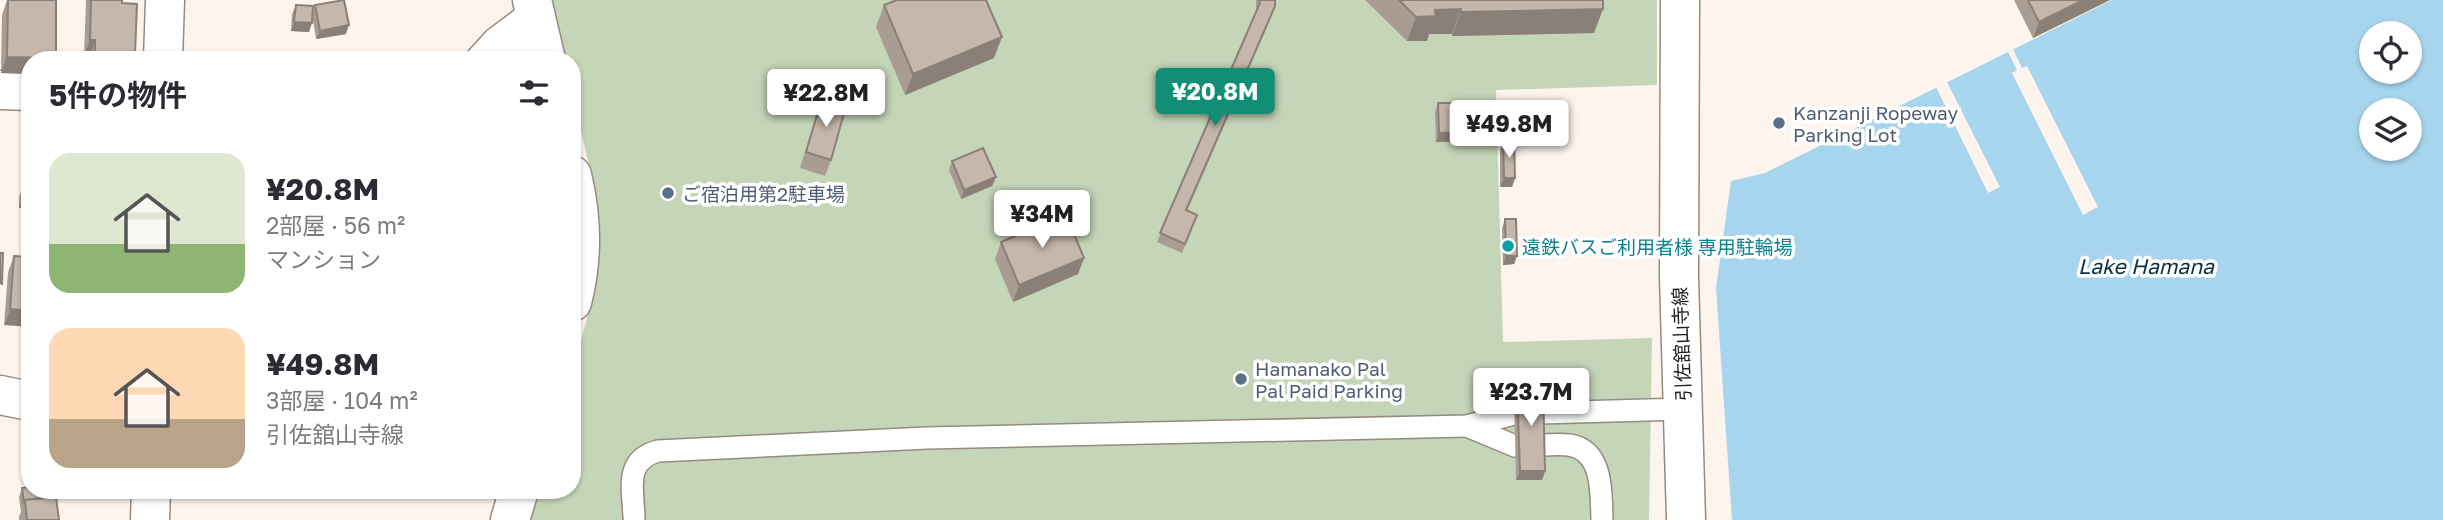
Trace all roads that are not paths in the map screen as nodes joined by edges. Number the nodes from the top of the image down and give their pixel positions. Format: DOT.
graph roads {
  1 [pos="165,0"];
  2 [pos="1680,0"];
  3 [pos="538,24"];
  4 [pos="163,51"];
  5 [pos="483,51"];
  6 [pos="507,51"];
  7 [pos="0,90"];
  8 [pos="21,90"];
  9 [pos="0,395"];
  10 [pos="21,399"];
  11 [pos="1683,410"];
  12 [pos="1514,414"];
  13 [pos="1540,414"];
  14 [pos="1467,426"];
  15 [pos="1541,445"];
  16 [pos="1515,446"];
  17 [pos="151,499"];
  18 [pos="516,499"];
  19 [pos="634,517"];
  20 [pos="150,520"];
  21 [pos="510,520"];
  22 [pos="1602,520"];
  23 [pos="1686,520"];
  1 -- 4 [label="main road"];
  2 -- 11 [label="main road, 引佐舘山寺線"];
  3 -- 5 [label="lane"];
  3 -- 6 [label="lane"];
  7 -- 8 [label="main road"];
  9 -- 10 [label="main road"];
  11 -- 13 [label="lane"];
  11 -- 23 [label="main road, 引佐舘山寺線"];
  12 -- 14 [label="lane"];
  14 -- 16 [label="lane"];
  14 -- 19 [label="lane"];
  15 -- 22 [label="lane"];
  17 -- 20 [label="main road"];
  18 -- 21 [label="main road"];
}
